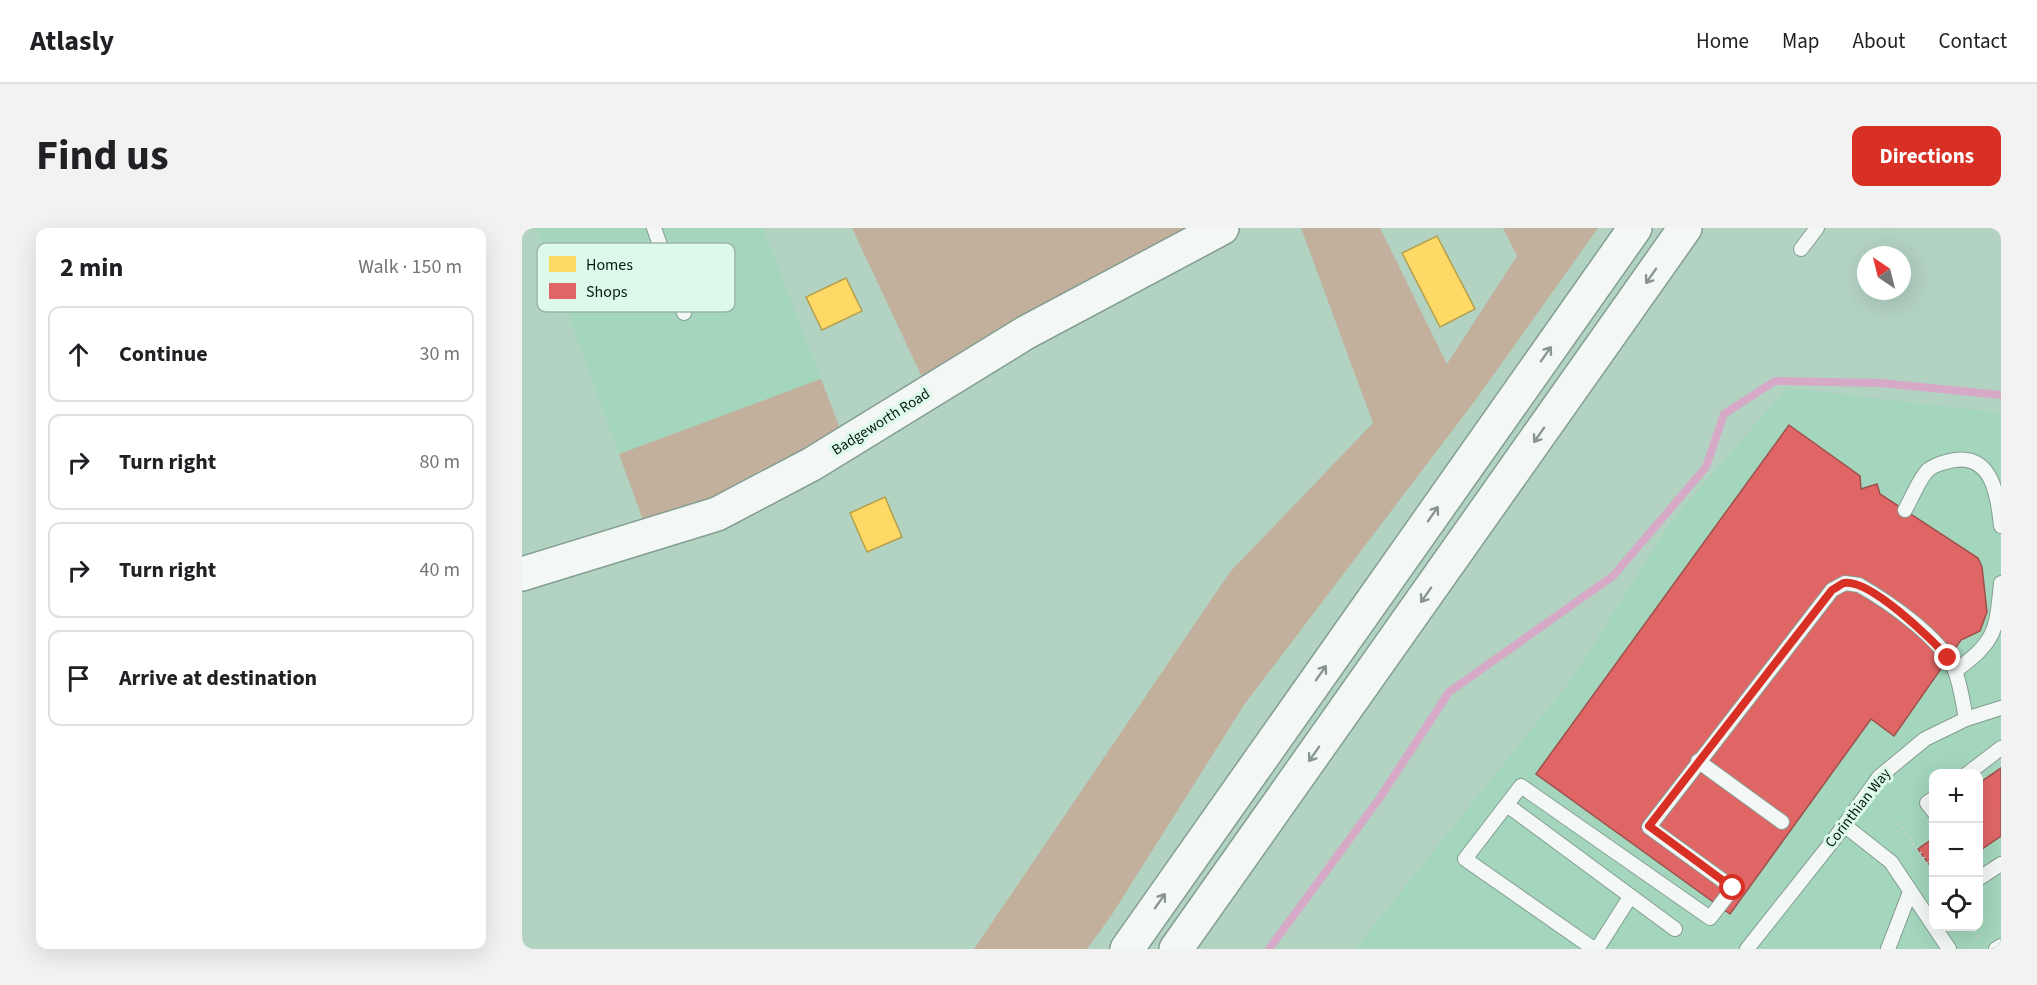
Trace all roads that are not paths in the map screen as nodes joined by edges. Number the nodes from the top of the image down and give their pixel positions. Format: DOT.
graph roads {
  1 [pos="654,228"];
  2 [pos="1222,228"];
  3 [pos="1635,228"];
  4 [pos="1685,228"];
  5 [pos="1816,228"];
  6 [pos="659,243"];
  7 [pos="1801,249"];
  8 [pos="1905,510"];
  9 [pos="2001,526"];
  10 [pos="522,574"];
  11 [pos="2001,584"];
  12 [pos="1955,671"];
  13 [pos="2001,708"];
  14 [pos="1966,719"];
  15 [pos="2001,748"];
  16 [pos="1698,761"];
  17 [pos="1974,769"];
  18 [pos="1507,805"];
  19 [pos="1782,822"];
  20 [pos="1844,825"];
  21 [pos="2001,864"];
  22 [pos="1981,877"];
  23 [pos="1910,892"];
  24 [pos="1630,897"];
  25 [pos="1929,912"];
  26 [pos="1676,929"];
  27 [pos="1939,931"];
  28 [pos="2001,945"];
  29 [pos="1127,949"];
  30 [pos="1176,949"];
  31 [pos="1595,949"];
  32 [pos="1747,949"];
  33 [pos="1888,949"];
  34 [pos="1949,949"];
  35 [pos="1996,949"];
  1 -- 6 [label="lane"];
  2 -- 10 [label="main road, Badgeworth Road"];
  29 -- 3 [label="main road, one-way"];
  4 -- 30 [label="main road, one-way"];
  5 -- 7 [label="lane"];
  8 -- 9 [label="lane"];
  11 -- 12 [label="lane"];
  12 -- 14 [label="lane"];
  12 -- 16 [label="lane"];
  13 -- 14 [label="lane, Corinthian Way"];
  14 -- 20 [label="lane, Corinthian Way"];
  15 -- 17 [label="lane"];
  16 -- 18 [label="lane"];
  16 -- 19 [label="lane"];
  18 -- 24 [label="lane"];
  18 -- 31 [label="lane"];
  20 -- 23 [label="lane"];
  20 -- 32 [label="lane, Corinthian Way"];
  21 -- 22 [label="lane"];
  23 -- 25 [label="lane"];
  23 -- 33 [label="lane"];
  24 -- 26 [label="lane"];
  24 -- 31 [label="lane"];
  27 -- 34 [label="lane"];
  28 -- 35 [label="lane"];
}
